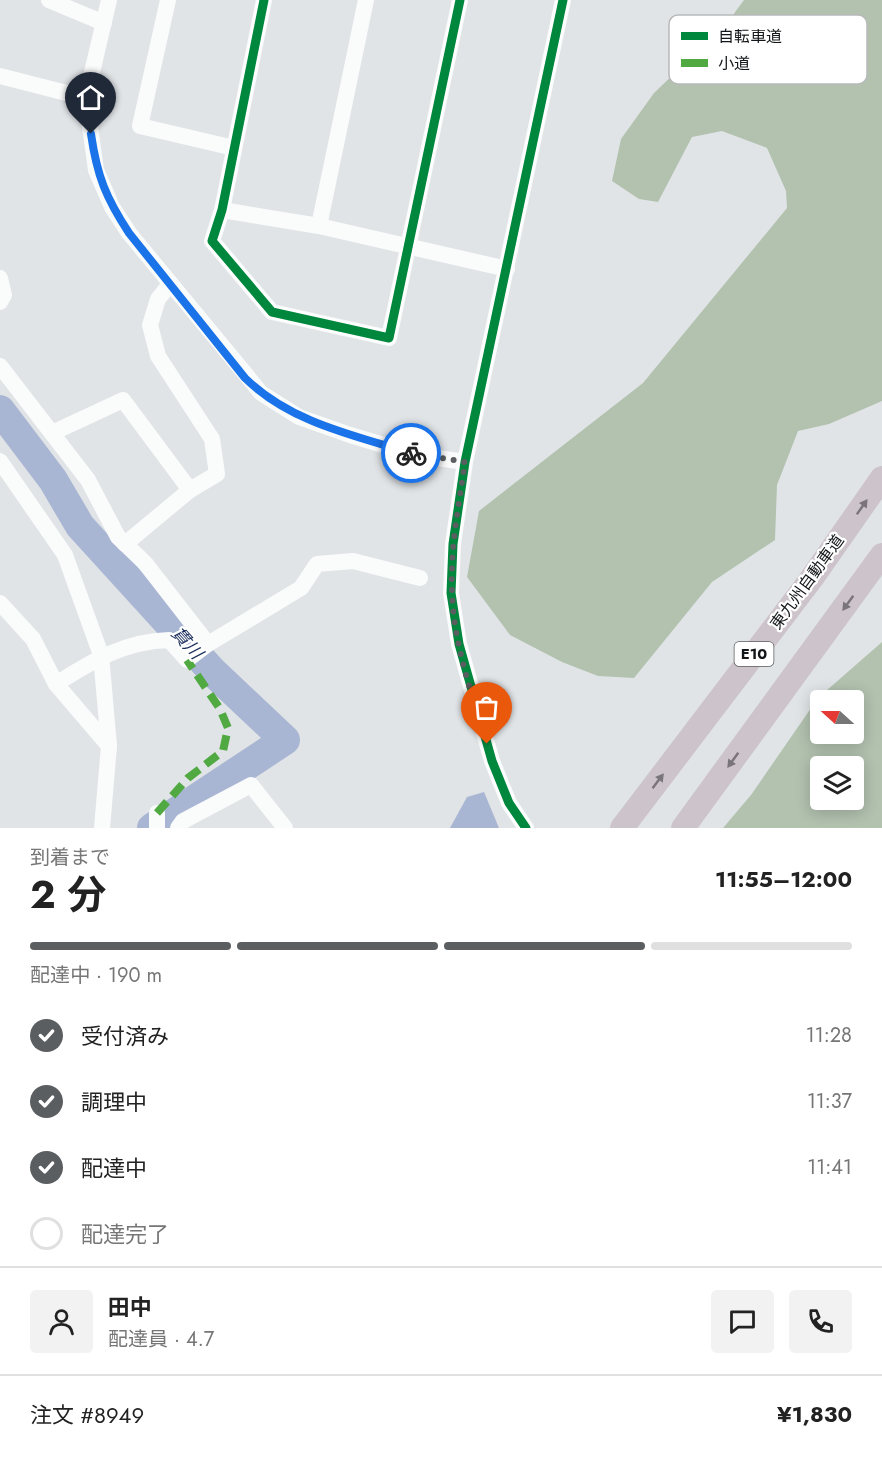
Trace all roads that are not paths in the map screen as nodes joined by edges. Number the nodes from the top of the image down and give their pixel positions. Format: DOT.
graph roads {
  1 [pos="49,0"];
  2 [pos="110,0"];
  3 [pos="168,0"];
  4 [pos="264,0"];
  5 [pos="366,0"];
  6 [pos="460,0"];
  7 [pos="563,0"];
  8 [pos="104,23"];
  9 [pos="0,76"];
  10 [pos="86,98"];
  11 [pos="234,148"];
  12 [pos="222,210"];
  13 [pos="319,226"];
  14 [pos="408,246"];
  15 [pos="507,269"];
  16 [pos="0,278"];
  17 [pos="170,284"];
  18 [pos="0,302"];
  19 [pos="0,366"];
  20 [pos="52,433"];
  21 [pos="0,461"];
  22 [pos="465,462"];
  23 [pos="882,478"];
  24 [pos="190,490"];
  25 [pos="125,544"];
  26 [pos="882,555"];
  27 [pos="420,578"];
  28 [pos="0,603"];
  29 [pos="201,649"];
  30 [pos="104,655"];
  31 [pos="56,684"];
  32 [pos="109,746"];
  33 [pos="102,828"];
  34 [pos="178,828"];
  35 [pos="285,828"];
  36 [pos="525,828"];
  37 [pos="622,828"];
  38 [pos="682,828"];
  1 -- 8 [label="street"];
  2 -- 8 [label="street"];
  3 -- 11 [label="street"];
  4 -- 11 [label="street"];
  5 -- 13 [label="street"];
  6 -- 14 [label="street"];
  7 -- 15 [label="street"];
  8 -- 10 [label="street"];
  9 -- 10 [label="street"];
  10 -- 17 [label="street"];
  11 -- 12 [label="street"];
  12 -- 13 [label="street"];
  12 -- 14 [label="street"];
  13 -- 14 [label="street"];
  14 -- 15 [label="street"];
  15 -- 22 [label="street"];
  16 -- 18 [label="street"];
  17 -- 22 [label="street"];
  17 -- 24 [label="street"];
  19 -- 20 [label="street"];
  20 -- 24 [label="street"];
  20 -- 25 [label="street"];
  21 -- 30 [label="street"];
  22 -- 36 [label="street"];
  37 -- 23 [label="highway, 東九州自動車道 / E10, one-way"];
  24 -- 25 [label="street"];
  25 -- 29 [label="street"];
  26 -- 38 [label="highway, E10, one-way"];
  27 -- 29 [label="street"];
  28 -- 31 [label="street"];
  29 -- 30 [label="street"];
  30 -- 31 [label="street"];
  30 -- 32 [label="street"];
  31 -- 32 [label="street"];
  32 -- 33 [label="street"];
  34 -- 35 [label="street"];
}
